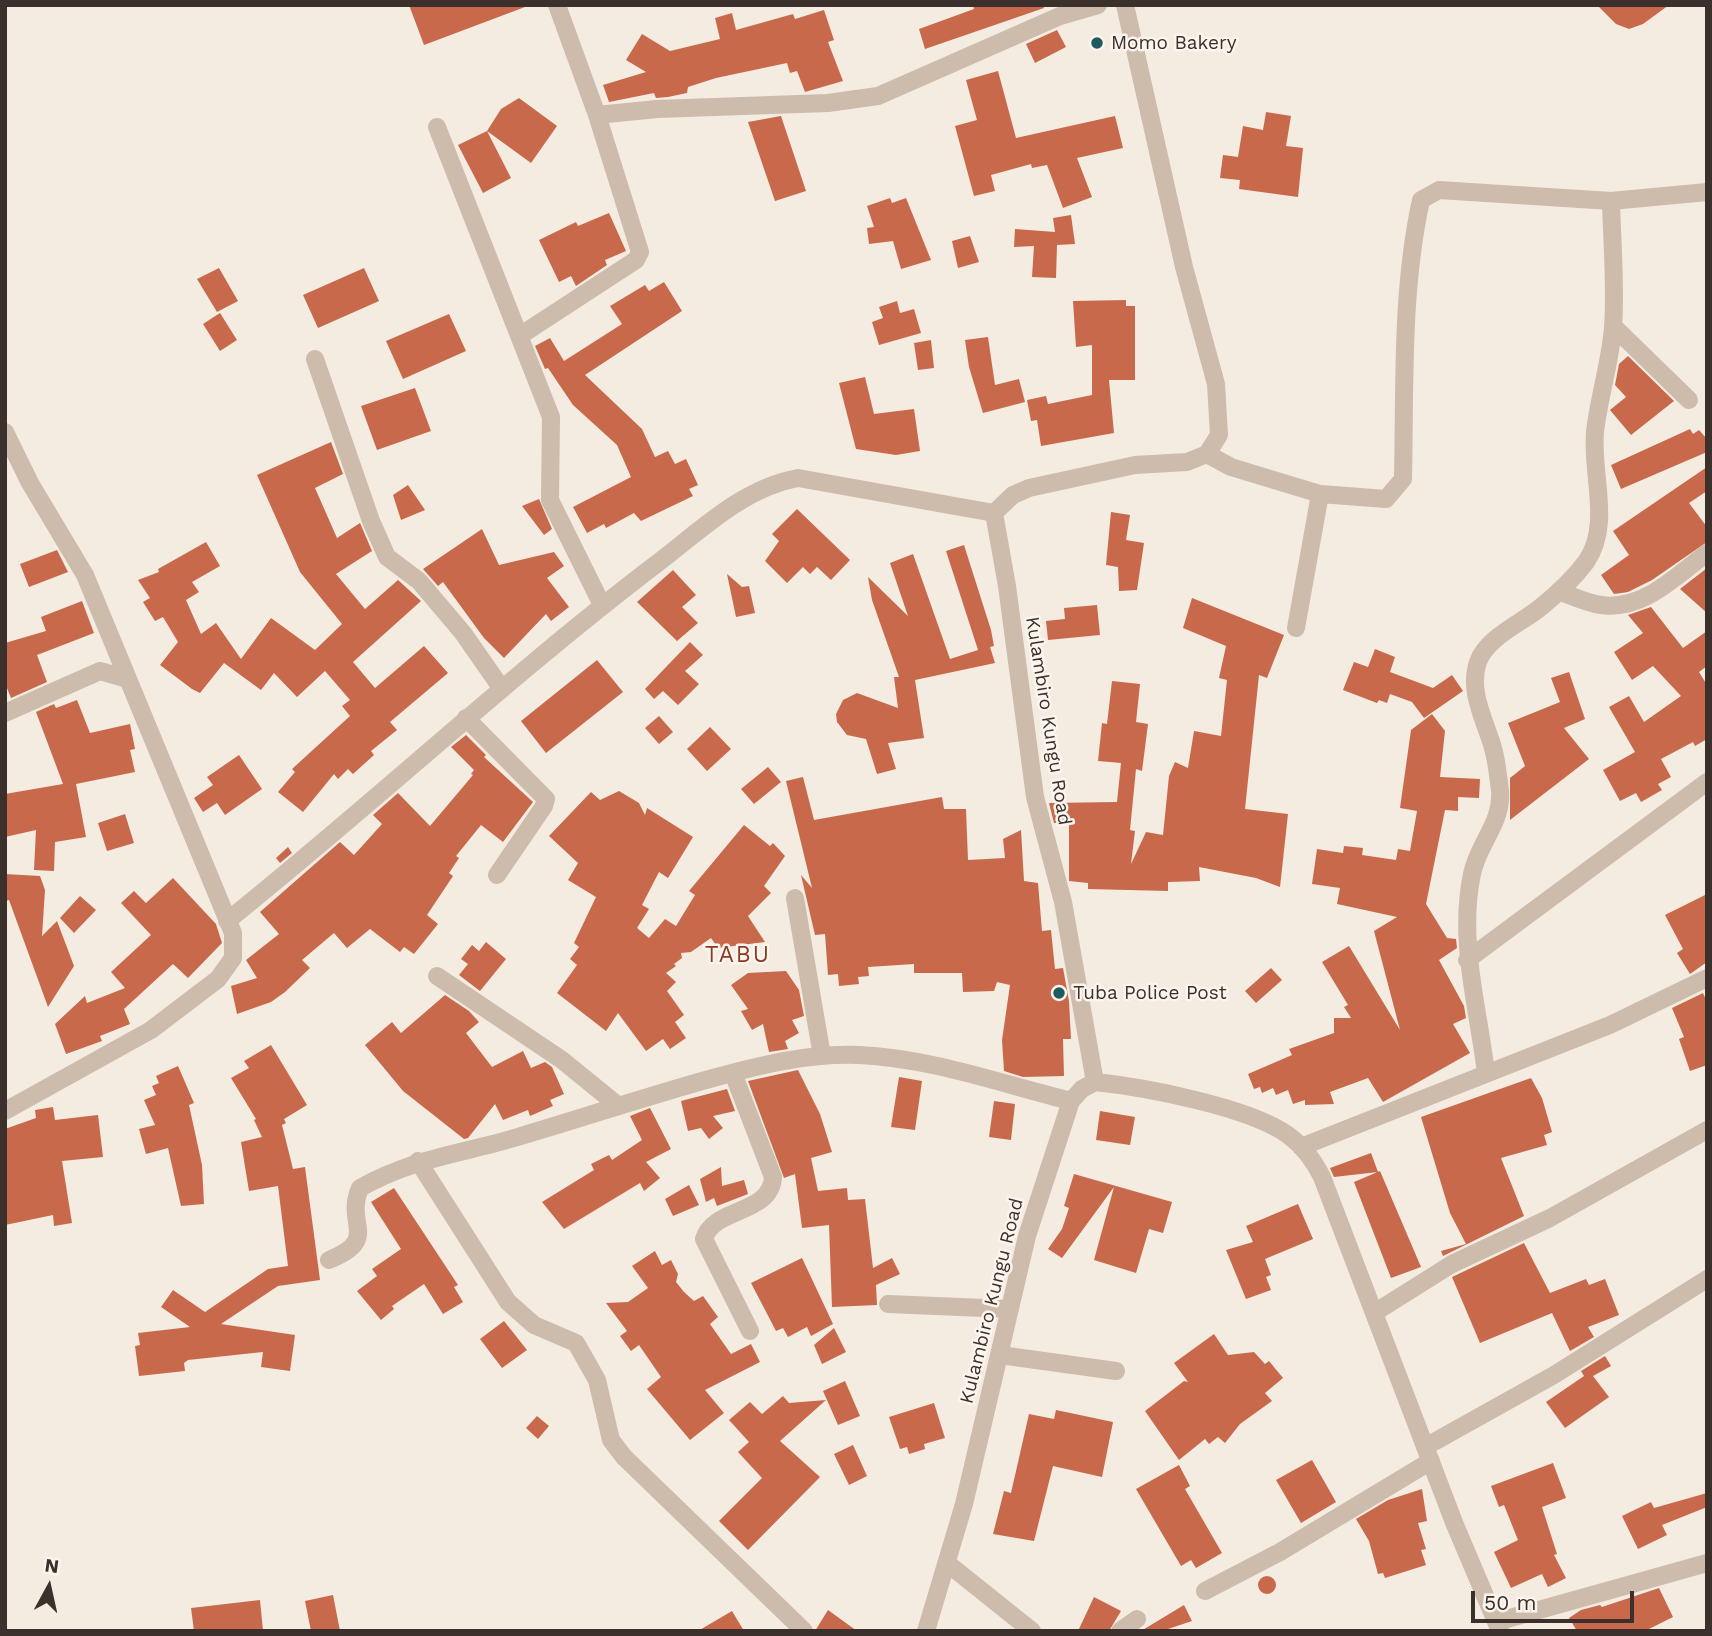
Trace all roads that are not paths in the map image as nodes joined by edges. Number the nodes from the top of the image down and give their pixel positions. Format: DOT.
graph roads {
  1 [pos="557,5"];
  2 [pos="1098,5"];
  3 [pos="1125,5"];
  4 [pos="597,115"];
  5 [pos="437,127"];
  6 [pos="1707,192"];
  7 [pos="1611,201"];
  8 [pos="1613,326"];
  9 [pos="521,335"];
  10 [pos="315,359"];
  11 [pos="1689,400"];
  12 [pos="5,432"];
  13 [pos="1207,454"];
  14 [pos="1320,494"];
  15 [pos="993,513"];
  16 [pos="1707,553"];
  17 [pos="1559,591"];
  18 [pos="603,605"];
  19 [pos="1296,628"];
  20 [pos="128,679"];
  21 [pos="502,689"];
  22 [pos="5,713"];
  23 [pos="466,718"];
  24 [pos="1707,782"];
  25 [pos="497,875"];
  26 [pos="796,898"];
  27 [pos="227,921"];
  28 [pos="1467,960"];
  29 [pos="437,976"];
  30 [pos="1707,978"];
  31 [pos="822,1056"];
  32 [pos="733,1073"];
  33 [pos="1486,1073"];
  34 [pos="1095,1082"];
  35 [pos="1071,1101"];
  36 [pos="616,1104"];
  37 [pos="5,1111"];
  38 [pos="1707,1130"];
  39 [pos="1301,1147"];
  40 [pos="418,1161"];
  41 [pos="329,1260"];
  42 [pos="1707,1279"];
  43 [pos="887,1304"];
  44 [pos="1008,1309"];
  45 [pos="1374,1313"];
  46 [pos="750,1331"];
  47 [pos="1000,1355"];
  48 [pos="1116,1371"];
  49 [pos="1428,1454"];
  50 [pos="947,1563"];
  51 [pos="1707,1563"];
  52 [pos="1205,1591"];
  53 [pos="1137,1619"];
  54 [pos="1498,1626"];
  55 [pos="804,1631"];
  56 [pos="926,1631"];
  57 [pos="1032,1631"];
  58 [pos="1120,1631"];
  1 -- 4 [label="street"];
  2 -- 4 [label="street"];
  3 -- 13 [label="street"];
  4 -- 9 [label="street"];
  5 -- 9 [label="street"];
  6 -- 7 [label="street"];
  7 -- 8 [label="street"];
  7 -- 14 [label="street"];
  8 -- 11 [label="street"];
  8 -- 17 [label="street"];
  9 -- 18 [label="street"];
  10 -- 21 [label="street"];
  12 -- 20 [label="street"];
  13 -- 14 [label="street"];
  13 -- 15 [label="street"];
  14 -- 19 [label="street"];
  15 -- 18 [label="street"];
  15 -- 34 [label="street, Kulambiro Kungu Road"];
  16 -- 17 [label="street"];
  17 -- 28 [label="street"];
  18 -- 21 [label="street"];
  20 -- 22 [label="street"];
  20 -- 27 [label="street"];
  21 -- 23 [label="street"];
  23 -- 25 [label="street"];
  23 -- 27 [label="street"];
  24 -- 28 [label="street"];
  26 -- 31 [label="street"];
  27 -- 37 [label="street"];
  28 -- 33 [label="street"];
  29 -- 36 [label="street"];
  30 -- 33 [label="street"];
  31 -- 32 [label="street"];
  31 -- 35 [label="street"];
  32 -- 36 [label="street"];
  32 -- 46 [label="street"];
  33 -- 39 [label="street"];
  34 -- 35 [label="street"];
  34 -- 39 [label="street"];
  35 -- 44 [label="street, Kulambiro Kungu Road"];
  36 -- 40 [label="street"];
  38 -- 45 [label="street"];
  39 -- 45 [label="street"];
  40 -- 41 [label="street"];
  40 -- 55 [label="street"];
  42 -- 49 [label="street"];
  43 -- 44 [label="street"];
  44 -- 47 [label="street, Kulambiro Kungu Road"];
  45 -- 49 [label="street"];
  47 -- 48 [label="street"];
  47 -- 50 [label="street, Kulambiro Kungu Road"];
  49 -- 52 [label="street"];
  49 -- 54 [label="street"];
  50 -- 56 [label="street, Kulambiro Kungu Road"];
  50 -- 57 [label="street"];
  51 -- 54 [label="street"];
  53 -- 58 [label="street"];
}
